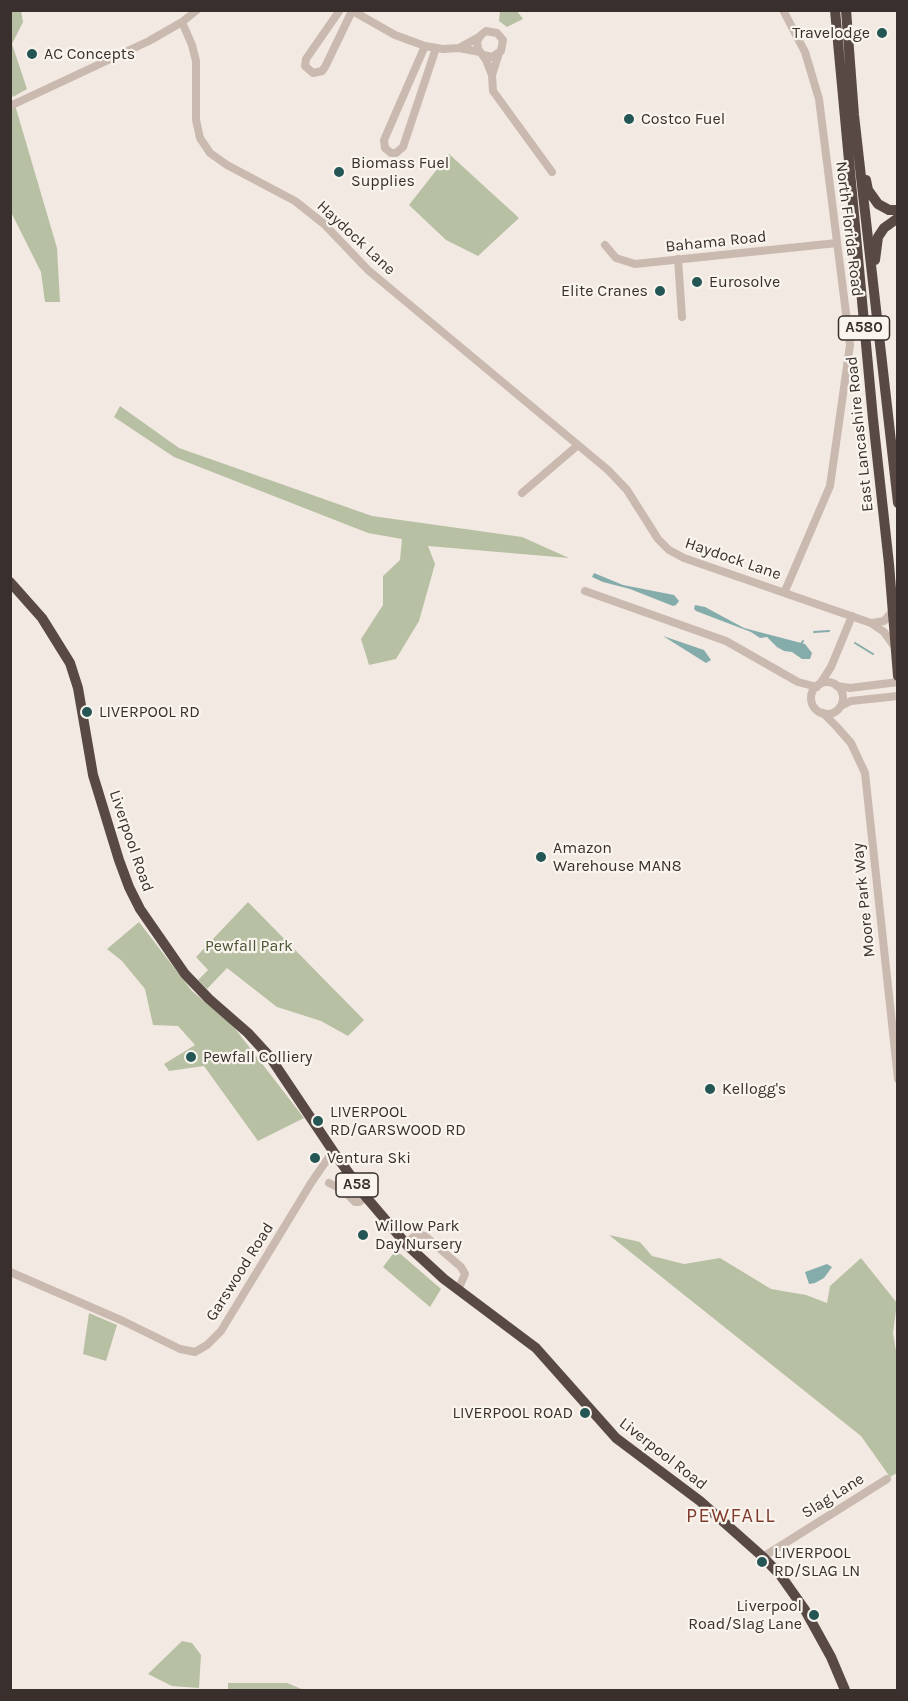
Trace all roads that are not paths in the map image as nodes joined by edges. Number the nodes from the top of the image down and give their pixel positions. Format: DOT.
graph roads {
  1 [pos="197,10"];
  2 [pos="340,10"];
  3 [pos="783,10"];
  4 [pos="835,10"];
  5 [pos="846,10"];
  6 [pos="351,11"];
  7 [pos="182,22"];
  8 [pos="479,37"];
  9 [pos="425,46"];
  10 [pos="436,48"];
  11 [pos="459,48"];
  12 [pos="482,53"];
  13 [pos="499,53"];
  14 [pos="492,75"];
  15 [pos="10,106"];
  16 [pos="854,115"];
  17 [pos="552,172"];
  18 [pos="897,210"];
  19 [pos="897,218"];
  20 [pos="837,243"];
  21 [pos="604,245"];
  22 [pos="678,259"];
  23 [pos="874,290"];
  24 [pos="682,317"];
  25 [pos="578,445"];
  26 [pos="522,493"];
  27 [pos="897,503"];
  28 [pos="10,582"];
  29 [pos="585,591"];
  30 [pos="785,591"];
  31 [pos="892,611"];
  32 [pos="852,616"];
  33 [pos="871,622"];
  34 [pos="894,646"];
  35 [pos="831,667"];
  36 [pos="897,676"];
  37 [pos="798,682"];
  38 [pos="897,682"];
  39 [pos="834,684"];
  40 [pos="818,685"];
  41 [pos="897,696"];
  42 [pos="811,699"];
  43 [pos="839,708"];
  44 [pos="823,713"];
  45 [pos="837,726"];
  46 [pos="897,1079"];
  47 [pos="334,1154"];
  48 [pos="331,1187"];
  49 [pos="366,1197"];
  50 [pos="405,1243"];
  51 [pos="10,1272"];
  52 [pos="458,1290"];
  53 [pos="887,1479"];
  54 [pos="763,1557"];
  55 [pos="845,1690"];
  1 -- 7 [label="street"];
  2 -- 6 [label="street"];
  3 -- 20 [label="street, North Florida Road"];
  4 -- 31 [label="highway, East Lancashire Road / A580"];
  5 -- 16 [label="highway, East Lancashire Road / A580"];
  6 -- 9 [label="street"];
  7 -- 15 [label="street"];
  7 -- 25 [label="street, Haydock Lane"];
  8 -- 11 [label="street"];
  8 -- 12 [label="street"];
  8 -- 13 [label="street"];
  9 -- 10 [label="street"];
  9 -- 10 [label="street"];
  10 -- 11 [label="street"];
  11 -- 12 [label="street"];
  12 -- 13 [label="street"];
  12 -- 14 [label="street"];
  13 -- 14 [label="street"];
  14 -- 17 [label="street"];
  16 -- 18 [label="highway"];
  16 -- 23 [label="highway, East Lancashire Road / A580"];
  19 -- 23 [label="highway"];
  20 -- 22 [label="street, Bahama Road"];
  20 -- 30 [label="street, North Florida Road"];
  21 -- 22 [label="street, Bahama Road"];
  22 -- 24 [label="street"];
  23 -- 27 [label="highway, East Lancashire Road / A580"];
  25 -- 26 [label="street"];
  25 -- 30 [label="street, Haydock Lane"];
  28 -- 47 [label="highway, Liverpool Road / A58"];
  29 -- 37 [label="street"];
  30 -- 32 [label="street, Haydock Lane"];
  31 -- 33 [label="street"];
  31 -- 34 [label="highway, East Lancashire Road / A580"];
  32 -- 33 [label="street, Haydock Lane"];
  32 -- 35 [label="street"];
  33 -- 34 [label="street, Haydock Lane"];
  34 -- 36 [label="highway, East Lancashire Road / A580"];
  35 -- 39 [label="street"];
  35 -- 40 [label="street"];
  37 -- 40 [label="street"];
  37 -- 42 [label="street"];
  38 -- 39 [label="street"];
  39 -- 40 [label="street"];
  39 -- 43 [label="street"];
  40 -- 42 [label="street"];
  41 -- 43 [label="street"];
  42 -- 44 [label="street"];
  43 -- 44 [label="street"];
  43 -- 45 [label="street"];
  44 -- 45 [label="street, Moore Park Way"];
  45 -- 46 [label="street, Moore Park Way"];
  47 -- 49 [label="highway, Liverpool Road / A58"];
  47 -- 51 [label="street, Garswood Road"];
  48 -- 49 [label="street"];
  49 -- 50 [label="highway, Liverpool Road / A58"];
  50 -- 52 [label="highway, Liverpool Road / A58"];
  50 -- 52 [label="street"];
  52 -- 54 [label="highway, Liverpool Road / A58"];
  53 -- 54 [label="street, Slag Lane"];
  54 -- 55 [label="highway, Liverpool Road / A58"];
}
